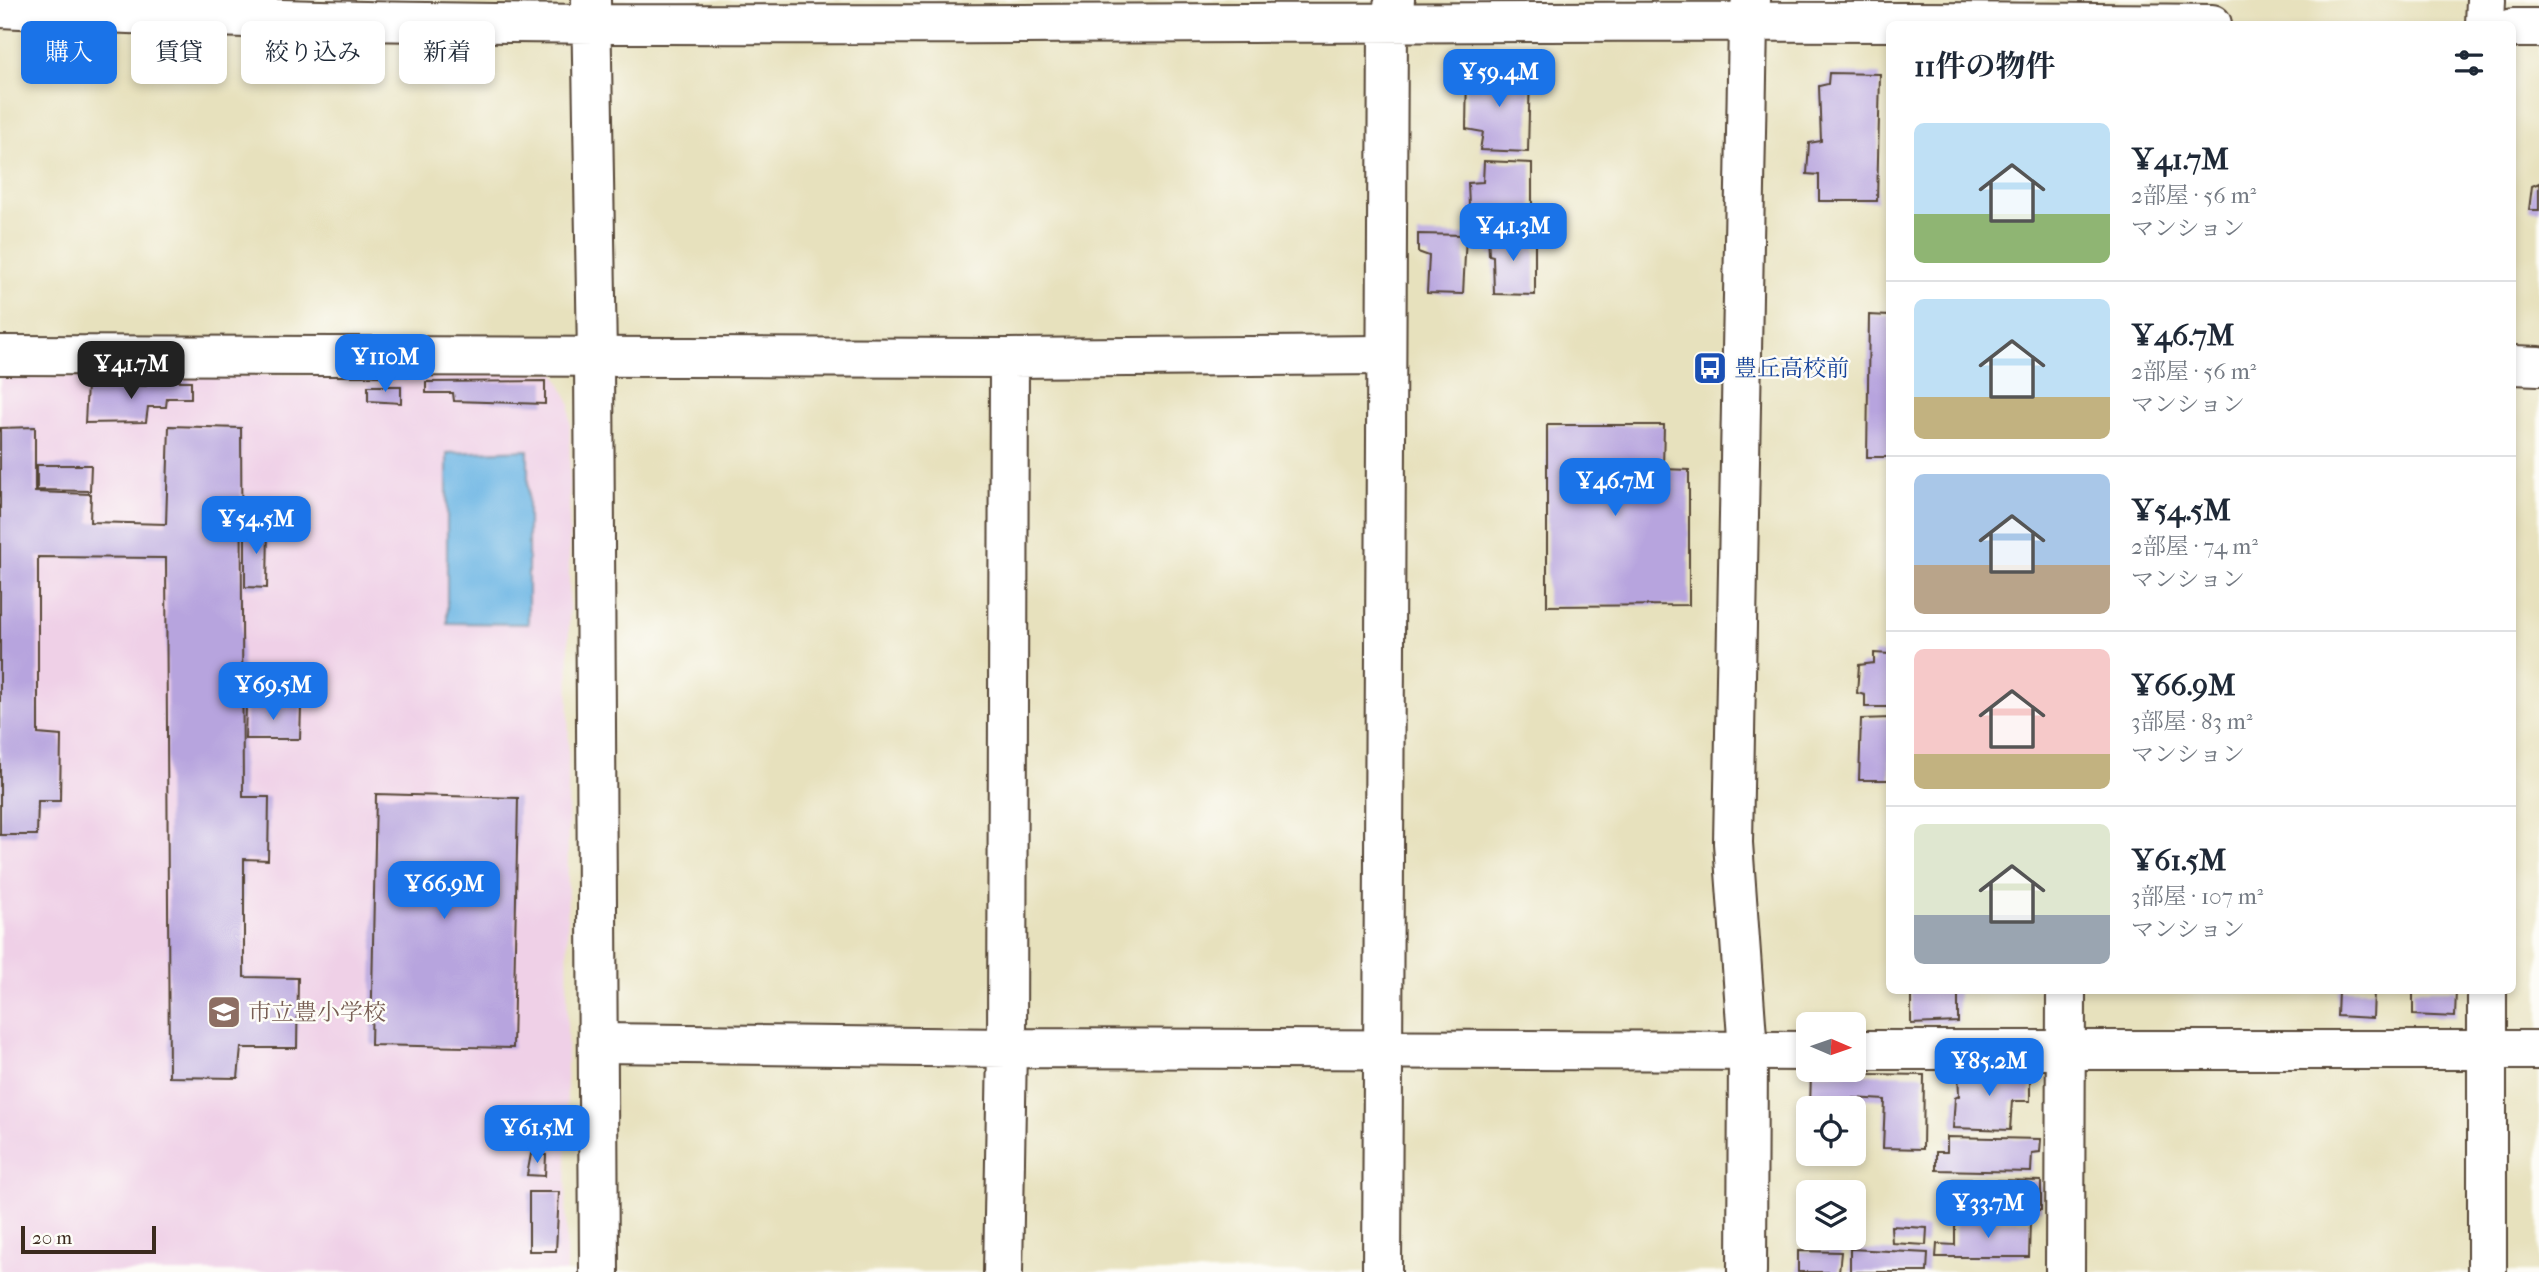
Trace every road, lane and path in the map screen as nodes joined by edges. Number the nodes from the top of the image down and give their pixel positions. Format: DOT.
graph roads {
  1 [pos="2486,0"];
  2 [pos="0,8"];
  3 [pos="220,8"];
  4 [pos="1392,11"];
  5 [pos="1749,11"];
  6 [pos="591,13"];
  7 [pos="2070,16"];
  8 [pos="2159,21"];
  9 [pos="2485,21"];
  10 [pos="2516,28"];
  11 [pos="2539,28"];
  12 [pos="0,355"];
  13 [pos="597,355"];
  14 [pos="1384,355"];
  15 [pos="1009,358"];
  16 [pos="2516,365"];
  17 [pos="2539,366"];
  18 [pos="2066,994"];
  19 [pos="2487,994"];
  20 [pos="600,1043"];
  21 [pos="1007,1048"];
  22 [pos="1385,1049"];
  23 [pos="2066,1049"];
  24 [pos="2487,1050"];
  25 [pos="2539,1050"];
  26 [pos="1748,1051"];
  27 [pos="1796,1051"];
  28 [pos="1866,1051"];
  29 [pos="599,1272"];
  30 [pos="1003,1272"];
  31 [pos="1382,1272"];
  32 [pos="1747,1272"];
  33 [pos="2065,1272"];
  34 [pos="2487,1272"];
  1 -- 9 [label="street"];
  2 -- 3 [label="street"];
  3 -- 6 [label="street"];
  4 -- 5 [label="street"];
  4 -- 6 [label="street"];
  4 -- 14 [label="street"];
  5 -- 7 [label="street"];
  5 -- 26 [label="street"];
  6 -- 13 [label="street"];
  7 -- 8 [label="street"];
  10 -- 11 [label="street"];
  12 -- 13 [label="street"];
  13 -- 15 [label="street"];
  13 -- 20 [label="street"];
  14 -- 15 [label="street"];
  14 -- 22 [label="street"];
  15 -- 21 [label="street"];
  16 -- 17 [label="street"];
  18 -- 23 [label="street"];
  19 -- 24 [label="street"];
  20 -- 21 [label="street"];
  20 -- 29 [label="street"];
  21 -- 22 [label="street"];
  21 -- 30 [label="street"];
  22 -- 26 [label="street"];
  22 -- 31 [label="street"];
  23 -- 24 [label="street"];
  23 -- 28 [label="street"];
  23 -- 33 [label="street"];
  24 -- 25 [label="street"];
  24 -- 34 [label="street"];
  26 -- 27 [label="street"];
  26 -- 32 [label="street"];
}
